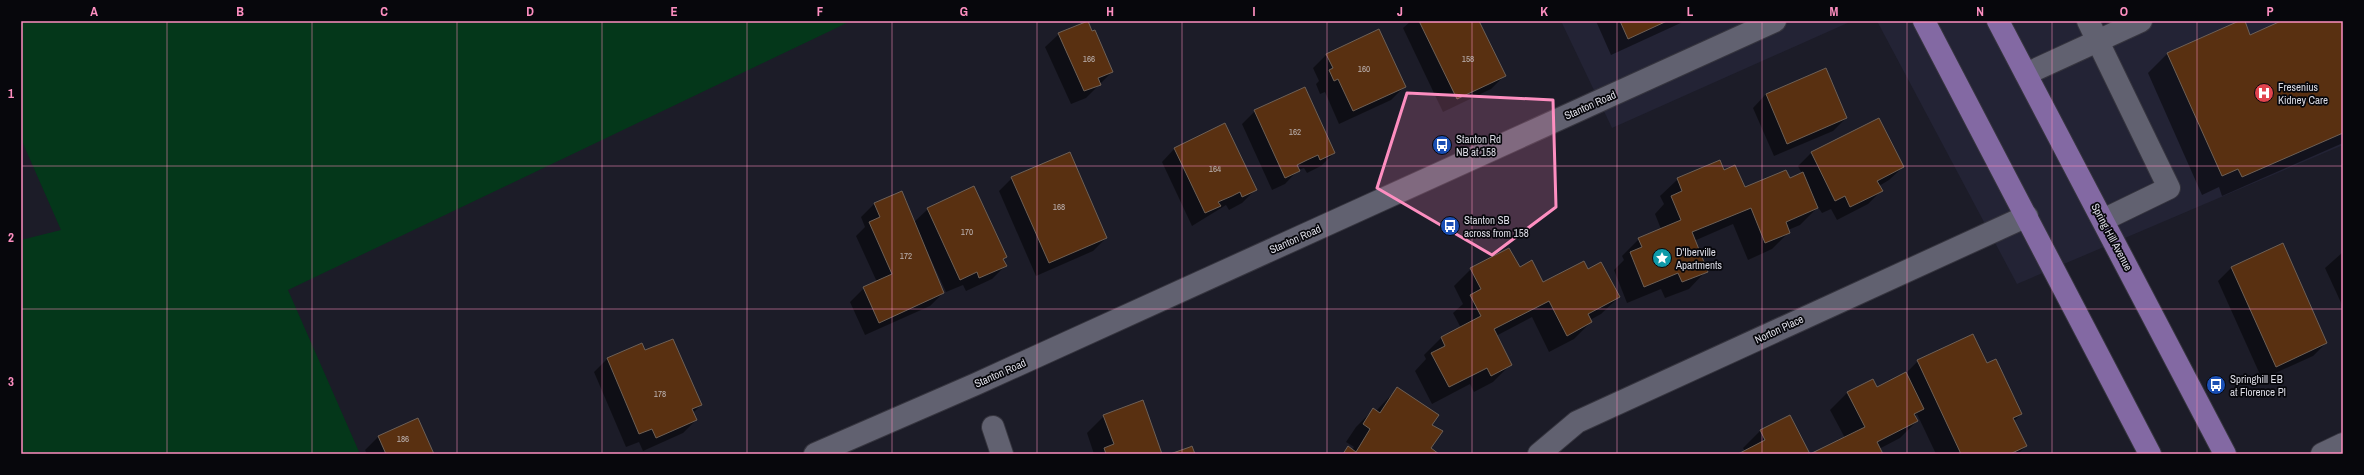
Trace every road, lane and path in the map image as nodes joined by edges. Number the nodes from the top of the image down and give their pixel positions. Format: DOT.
graph roads {
  1 [pos="1775,21"];
  2 [pos="1924,21"];
  3 [pos="1998,21"];
  4 [pos="2141,21"];
  5 [pos="2093,30"];
  6 [pos="2026,74"];
  7 [pos="2027,216"];
  8 [pos="2103,220"];
  9 [pos="993,427"];
  10 [pos="2343,444"];
  11 [pos="815,454"];
  12 [pos="1002,454"];
  13 [pos="1539,454"];
  14 [pos="2150,454"];
  15 [pos="2225,454"];
  16 [pos="2322,454"];
  1 -- 11 [label="street, Stanton Road"];
  2 -- 7 [label="main road"];
  3 -- 6 [label="main road, Spring Hill Avenue"];
  4 -- 5 [label="street"];
  5 -- 6 [label="street"];
  5 -- 8 [label="street"];
  6 -- 8 [label="main road, Spring Hill Avenue"];
  7 -- 13 [label="street, Norton Place"];
  7 -- 14 [label="main road"];
  8 -- 15 [label="main road, Spring Hill Avenue"];
  9 -- 12 [label="street"];
  10 -- 16 [label="street"];
}
